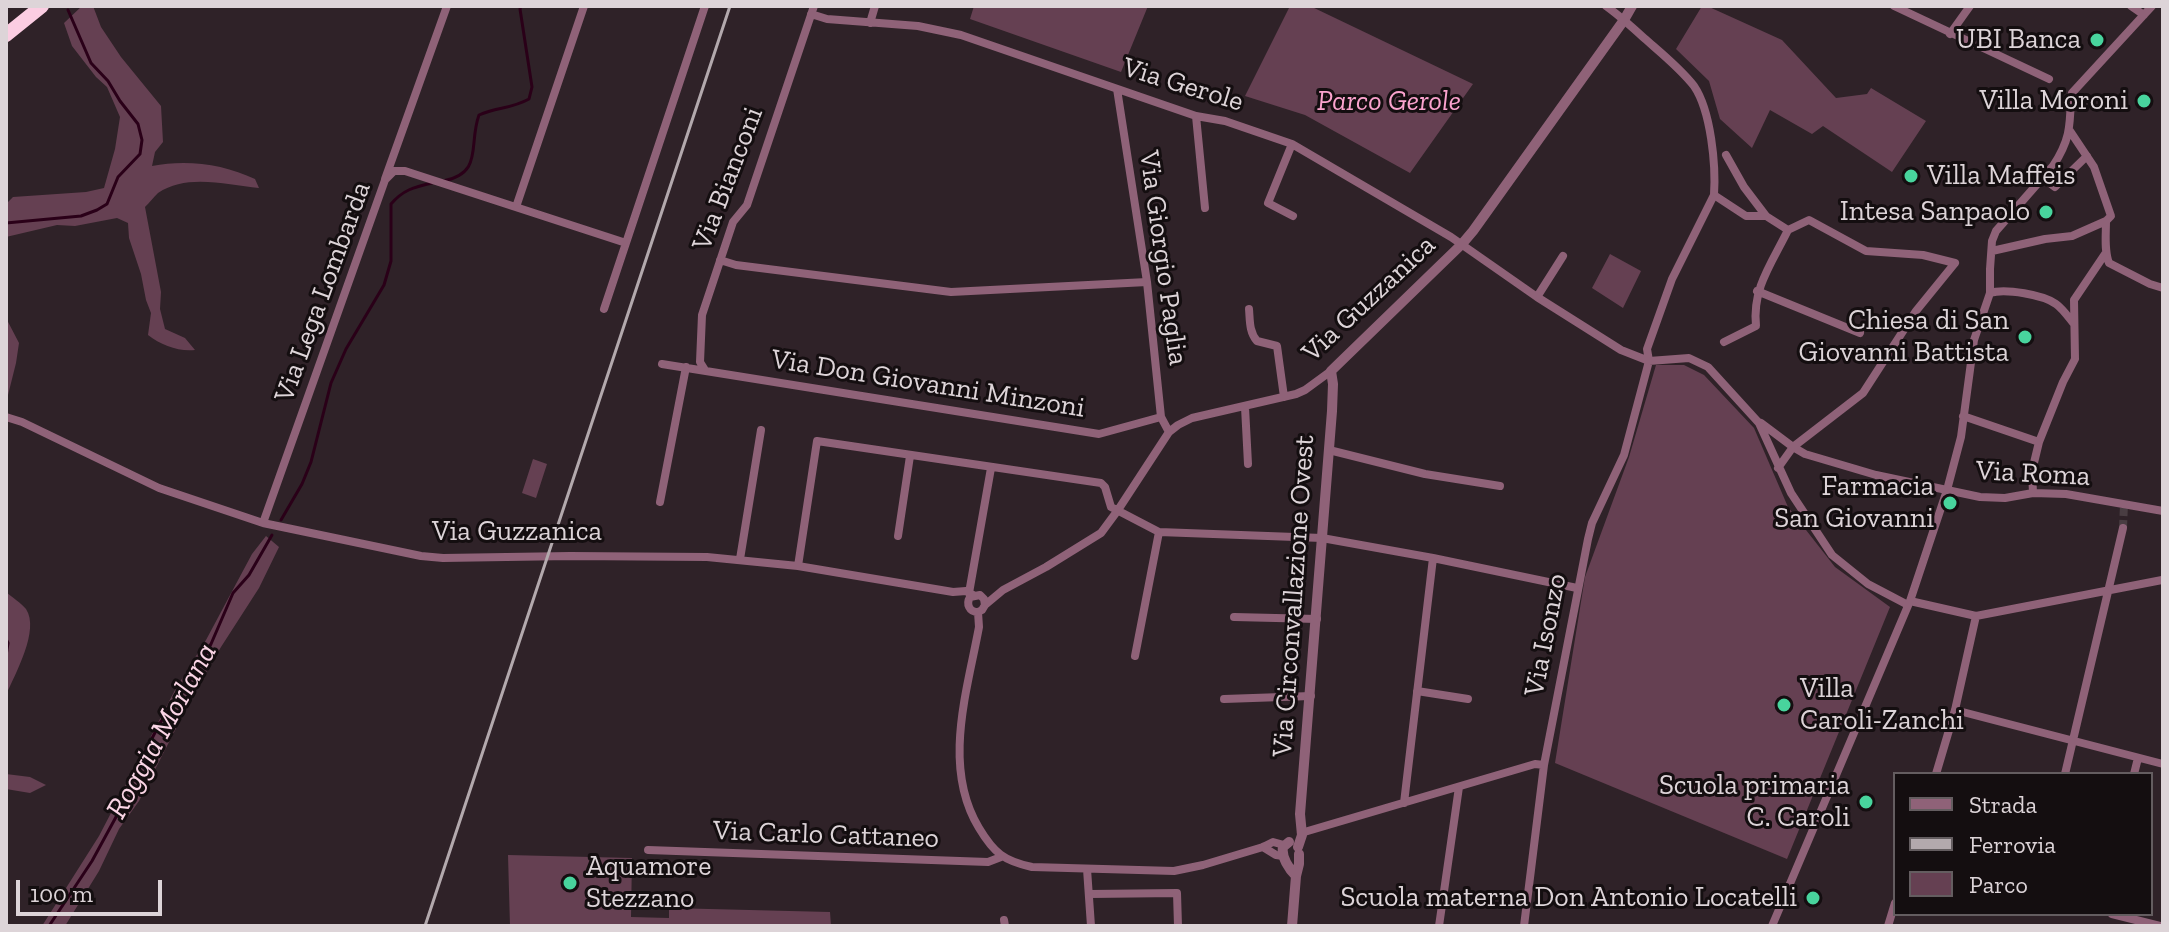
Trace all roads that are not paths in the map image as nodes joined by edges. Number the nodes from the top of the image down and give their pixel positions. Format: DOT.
graph roads {
  1 [pos="42,6"];
  2 [pos="447,6"];
  3 [pos="584,6"];
  4 [pos="705,6"];
  5 [pos="875,6"];
  6 [pos="1606,6"];
  7 [pos="1632,6"];
  8 [pos="1894,6"];
  9 [pos="1970,6"];
  10 [pos="2131,6"];
  11 [pos="2152,6"];
  12 [pos="813,10"];
  13 [pos="2144,15"];
  14 [pos="1624,20"];
  15 [pos="870,23"];
  16 [pos="1950,34"];
  17 [pos="6,35"];
  18 [pos="2049,79"];
  19 [pos="1117,89"];
  20 [pos="1196,116"];
  21 [pos="2070,131"];
  22 [pos="1292,144"];
  23 [pos="1726,155"];
  24 [pos="2087,156"];
  25 [pos="2043,178"];
  26 [pos="385,180"];
  27 [pos="1714,195"];
  28 [pos="516,207"];
  29 [pos="1205,208"];
  30 [pos="1293,216"];
  31 [pos="1766,216"];
  32 [pos="2106,221"];
  33 [pos="1788,230"];
  34 [pos="626,243"];
  35 [pos="1462,244"];
  36 [pos="1992,251"];
  37 [pos="2105,254"];
  38 [pos="1563,256"];
  39 [pos="720,260"];
  40 [pos="1147,282"];
  41 [pos="2163,288"];
  42 [pos="1757,291"];
  43 [pos="1990,293"];
  44 [pos="1537,297"];
  45 [pos="604,309"];
  46 [pos="1249,309"];
  47 [pos="2075,325"];
  48 [pos="1860,333"];
  49 [pos="1724,342"];
  50 [pos="1649,361"];
  51 [pos="662,364"];
  52 [pos="686,367"];
  53 [pos="705,370"];
  54 [pos="1331,371"];
  55 [pos="1284,397"];
  56 [pos="1245,407"];
  57 [pos="1963,416"];
  58 [pos="6,417"];
  59 [pos="1161,417"];
  60 [pos="1759,423"];
  61 [pos="761,430"];
  62 [pos="1169,432"];
  63 [pos="2039,442"];
  64 [pos="1793,447"];
  65 [pos="1329,450"];
  66 [pos="910,456"];
  67 [pos="1248,464"];
  68 [pos="991,468"];
  69 [pos="1778,468"];
  70 [pos="1500,486"];
  71 [pos="1947,490"];
  72 [pos="2033,493"];
  73 [pos="660,502"];
  74 [pos="1118,510"];
  75 [pos="2163,511"];
  76 [pos="263,523"];
  77 [pos="2123,528"];
  78 [pos="1159,532"];
  79 [pos="898,536"];
  80 [pos="1322,538"];
  81 [pos="1433,558"];
  82 [pos="740,559"];
  83 [pos="798,566"];
  84 [pos="2162,580"];
  85 [pos="1577,588"];
  86 [pos="1003,590"];
  87 [pos="2109,591"];
  88 [pos="953,592"];
  89 [pos="974,595"];
  90 [pos="1909,603"];
  91 [pos="985,605"];
  92 [pos="973,610"];
  93 [pos="1976,616"];
  94 [pos="1234,617"];
  95 [pos="1317,619"];
  96 [pos="1135,656"];
  97 [pos="1417,691"];
  98 [pos="1311,696"];
  99 [pos="1224,699"];
  100 [pos="1468,699"];
  101 [pos="1955,710"];
  102 [pos="2074,741"];
  103 [pos="2138,758"];
  104 [pos="2163,764"];
  105 [pos="1544,765"];
  106 [pos="1937,772"];
  107 [pos="2066,772"];
  108 [pos="2134,772"];
  109 [pos="1459,787"];
  110 [pos="1404,803"];
  111 [pos="1301,829"];
  112 [pos="648,850"];
  113 [pos="1290,850"];
  114 [pos="1001,857"];
  115 [pos="1087,869"];
  116 [pos="1090,894"];
  117 [pos="2120,916"];
  118 [pos="1091,926"];
  119 [pos="1178,926"];
  120 [pos="1292,926"];
  121 [pos="1439,926"];
  122 [pos="1524,926"];
  123 [pos="1772,926"];
  124 [pos="2160,926"];
  1 -- 17 [label="highway"];
  2 -- 26 [label="street"];
  3 -- 28 [label="street"];
  4 -- 34 [label="street"];
  5 -- 15 [label="street"];
  6 -- 14 [label="street"];
  7 -- 14 [label="street, Via Guzzanica"];
  8 -- 16 [label="street"];
  9 -- 16 [label="street"];
  10 -- 13 [label="street"];
  11 -- 13 [label="street"];
  12 -- 15 [label="street, Via Gerole"];
  12 -- 39 [label="street, Via Bianconi"];
  13 -- 21 [label="street"];
  14 -- 27 [label="street"];
  14 -- 35 [label="street, Via Guzzanica"];
  15 -- 19 [label="street, Via Gerole"];
  16 -- 18 [label="street"];
  19 -- 20 [label="street, Via Gerole"];
  19 -- 40 [label="street, Via Giorgio Paglia"];
  20 -- 22 [label="street, Via Gerole"];
  20 -- 29 [label="street"];
  21 -- 24 [label="street"];
  21 -- 25 [label="street"];
  22 -- 30 [label="street"];
  22 -- 35 [label="street, Via Gerole"];
  23 -- 31 [label="street"];
  24 -- 25 [label="street"];
  24 -- 32 [label="street"];
  25 -- 36 [label="street"];
  26 -- 28 [label="street, Via Lega Lombarda"];
  26 -- 76 [label="street, Via Lega Lombarda"];
  27 -- 31 [label="street"];
  27 -- 50 [label="street, Via Isonzo"];
  28 -- 34 [label="street, Via Lega Lombarda"];
  31 -- 33 [label="street"];
  32 -- 36 [label="street"];
  32 -- 37 [label="street"];
  33 -- 42 [label="street"];
  33 -- 64 [label="street"];
  34 -- 45 [label="street"];
  35 -- 44 [label="street, Via Gerole"];
  35 -- 54 [label="street, Via Guzzanica"];
  36 -- 43 [label="street"];
  37 -- 41 [label="street"];
  37 -- 47 [label="street"];
  38 -- 44 [label="street"];
  39 -- 40 [label="street"];
  39 -- 53 [label="street, Via Bianconi"];
  40 -- 59 [label="street, Via Giorgio Paglia"];
  42 -- 48 [label="street"];
  42 -- 49 [label="street"];
  43 -- 47 [label="street"];
  43 -- 57 [label="street"];
  44 -- 50 [label="street, Via Gerole"];
  46 -- 55 [label="street"];
  47 -- 63 [label="street"];
  50 -- 60 [label="street"];
  50 -- 85 [label="street, Via Isonzo"];
  51 -- 52 [label="street, Via Don Giovanni Minzoni"];
  52 -- 53 [label="street, Via Don Giovanni Minzoni"];
  52 -- 73 [label="street"];
  53 -- 59 [label="street, Via Don Giovanni Minzoni"];
  54 -- 55 [label="street, Via Guzzanica"];
  54 -- 65 [label="street, Via Circonvallazione Ovest"];
  55 -- 56 [label="street, Via Guzzanica"];
  56 -- 62 [label="street, Via Guzzanica"];
  56 -- 67 [label="street"];
  57 -- 63 [label="street"];
  57 -- 71 [label="street"];
  58 -- 76 [label="street, Via Guzzanica"];
  59 -- 62 [label="street, Via Giorgio Paglia"];
  60 -- 64 [label="street, Via Roma"];
  60 -- 69 [label="street"];
  61 -- 82 [label="street"];
  62 -- 74 [label="street, Via Guzzanica"];
  63 -- 72 [label="street"];
  64 -- 69 [label="street"];
  64 -- 71 [label="street, Via Roma"];
  65 -- 70 [label="street"];
  65 -- 80 [label="street, Via Circonvallazione Ovest"];
  66 -- 68 [label="street"];
  66 -- 79 [label="street"];
  66 -- 83 [label="street"];
  68 -- 74 [label="street"];
  68 -- 89 [label="street"];
  69 -- 90 [label="street"];
  71 -- 72 [label="street, Via Roma"];
  71 -- 90 [label="street"];
  72 -- 75 [label="street, Via Roma"];
  74 -- 78 [label="street"];
  74 -- 86 [label="street, Via Guzzanica"];
  76 -- 82 [label="street, Via Guzzanica"];
  77 -- 87 [label="street"];
  78 -- 80 [label="street"];
  78 -- 96 [label="street"];
  80 -- 81 [label="street"];
  80 -- 95 [label="street, Via Circonvallazione Ovest"];
  81 -- 85 [label="street"];
  81 -- 97 [label="street"];
  82 -- 83 [label="street, Via Guzzanica"];
  83 -- 88 [label="street, Via Guzzanica"];
  84 -- 87 [label="street"];
  85 -- 105 [label="street, Via Isonzo"];
  86 -- 89 [label="street, Via Guzzanica"];
  86 -- 91 [label="street, Via Guzzanica"];
  87 -- 93 [label="street"];
  87 -- 102 [label="street"];
  88 -- 89 [label="street, Via Guzzanica"];
  88 -- 92 [label="street"];
  89 -- 91 [label="street"];
  89 -- 92 [label="street"];
  90 -- 93 [label="street"];
  90 -- 123 [label="street"];
  91 -- 92 [label="street"];
  92 -- 114 [label="street"];
  93 -- 101 [label="street"];
  94 -- 95 [label="street"];
  95 -- 98 [label="street, Via Circonvallazione Ovest"];
  97 -- 100 [label="street"];
  97 -- 110 [label="street"];
  98 -- 99 [label="street"];
  98 -- 111 [label="street, Via Circonvallazione Ovest"];
  101 -- 102 [label="street"];
  101 -- 106 [label="street"];
  102 -- 103 [label="street"];
  102 -- 107 [label="street"];
  103 -- 104 [label="street"];
  103 -- 108 [label="street"];
  105 -- 109 [label="street"];
  105 -- 122 [label="street, Via Isonzo"];
  109 -- 110 [label="street"];
  109 -- 121 [label="street"];
  110 -- 111 [label="street"];
  111 -- 113 [label="street, Via Circonvallazione Ovest"];
  112 -- 114 [label="street, Via Carlo Cattaneo"];
  113 -- 115 [label="street"];
  113 -- 120 [label="street, Via Circonvallazione Ovest"];
  114 -- 115 [label="street"];
  115 -- 116 [label="street"];
  116 -- 118 [label="street"];
  116 -- 119 [label="street"];
  117 -- 124 [label="street"];
}
